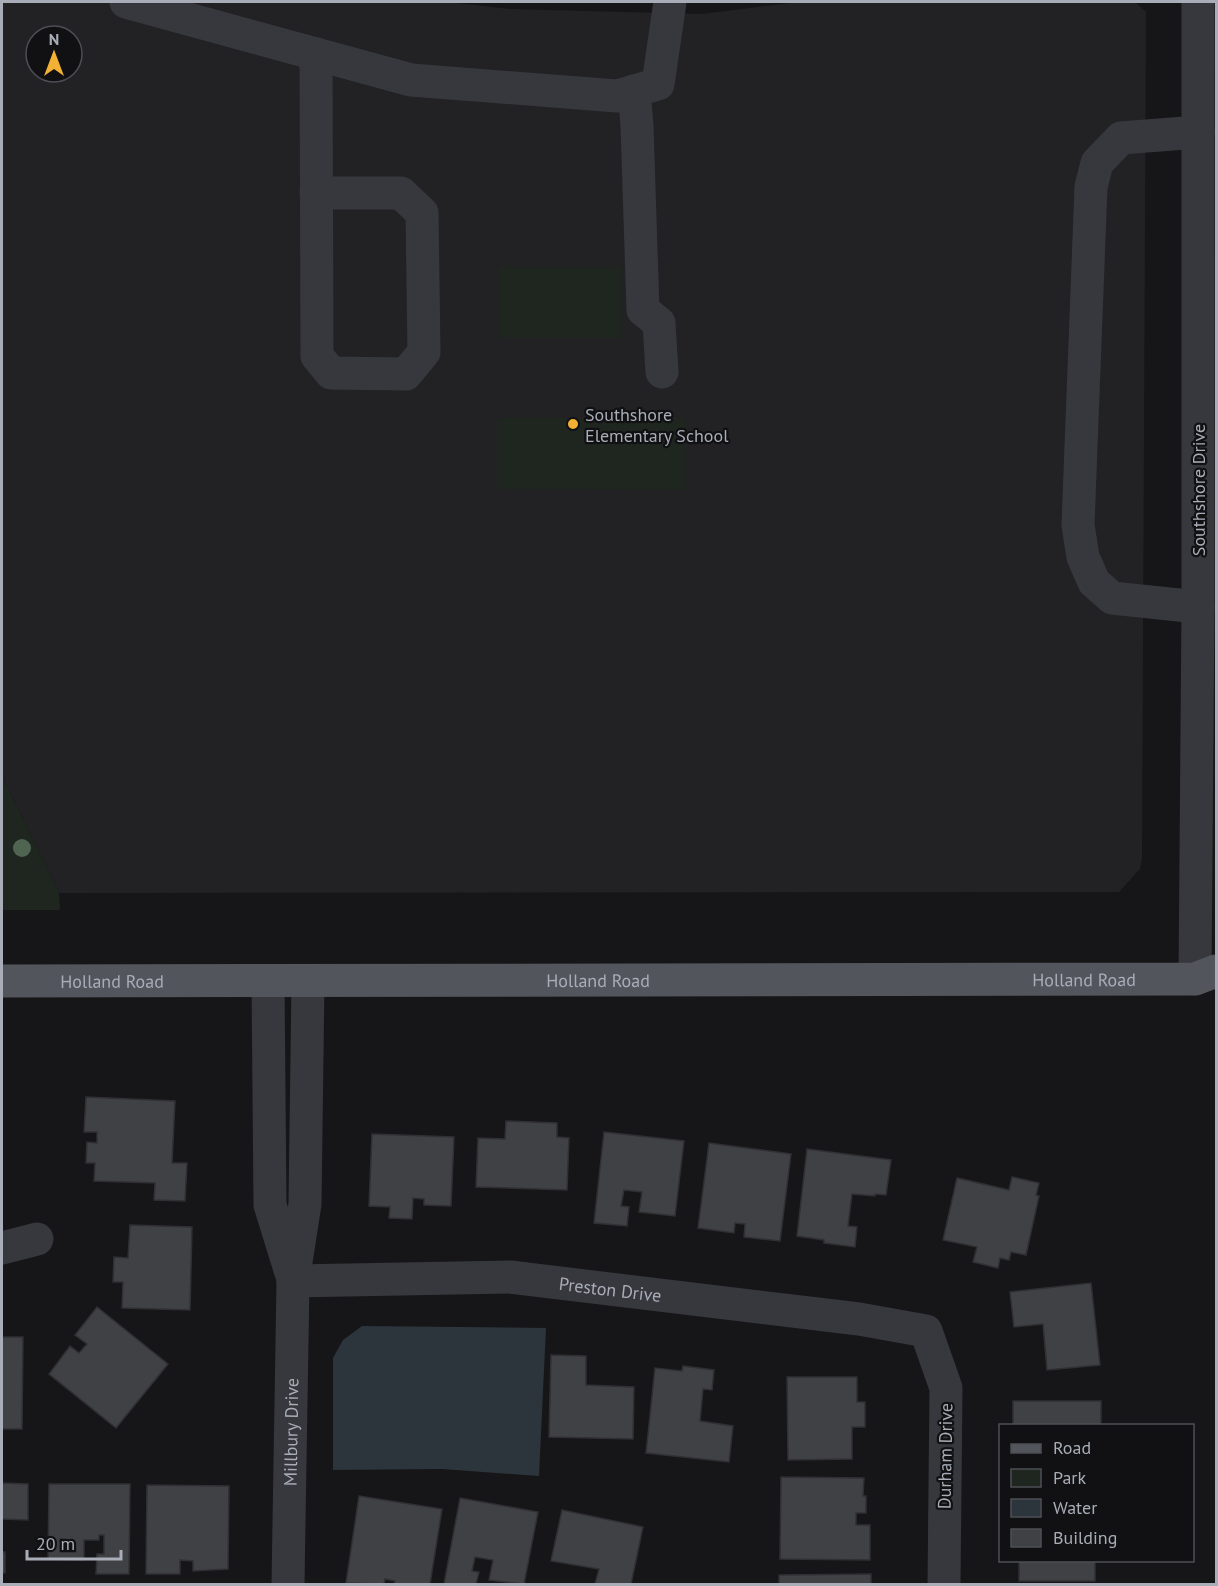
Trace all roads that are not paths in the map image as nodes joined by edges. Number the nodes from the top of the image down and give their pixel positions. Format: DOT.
graph roads {
  1 [pos="126,2"];
  2 [pos="670,2"];
  3 [pos="1198,2"];
  4 [pos="316,54"];
  5 [pos="634,91"];
  6 [pos="1198,132"];
  7 [pos="316,193"];
  8 [pos="662,372"];
  9 [pos="1198,607"];
  10 [pos="1209,980"];
  11 [pos="2,981"];
  12 [pos="268,981"];
  13 [pos="308,981"];
  14 [pos="37,1239"];
  15 [pos="2,1248"];
  16 [pos="293,1281"];
  17 [pos="926,1331"];
  18 [pos="288,1584"];
  19 [pos="944,1584"];
  1 -- 4 [label="street"];
  2 -- 5 [label="street"];
  3 -- 6 [label="street, Southshore Drive"];
  4 -- 5 [label="street"];
  4 -- 7 [label="street"];
  5 -- 8 [label="street"];
  6 -- 9 [label="street, Southshore Drive"];
  6 -- 9 [label="street"];
  7 -- 7 [label="street"];
  9 -- 10 [label="street, Southshore Drive"];
  10 -- 13 [label="main road, Holland Road"];
  11 -- 12 [label="main road, Holland Road"];
  12 -- 13 [label="main road, Holland Road"];
  12 -- 16 [label="street, Millbury Drive"];
  13 -- 16 [label="street, Millbury Drive"];
  14 -- 15 [label="street"];
  16 -- 17 [label="street, Preston Drive"];
  16 -- 18 [label="street, Millbury Drive"];
  17 -- 19 [label="street, Durham Drive"];
}
